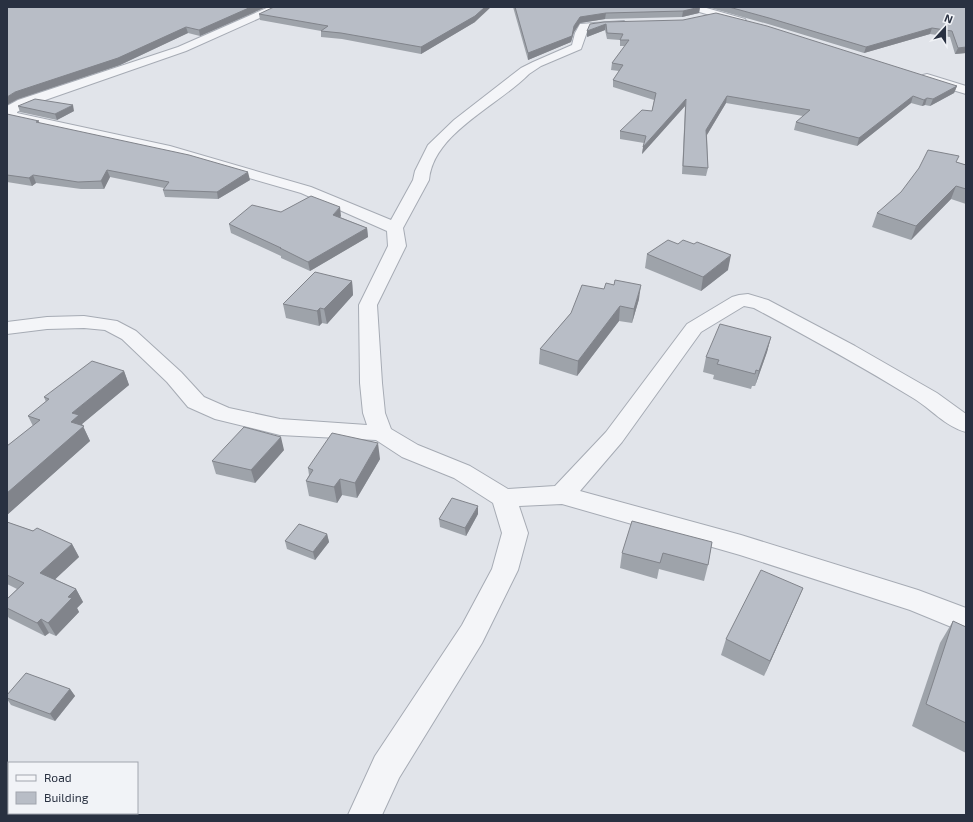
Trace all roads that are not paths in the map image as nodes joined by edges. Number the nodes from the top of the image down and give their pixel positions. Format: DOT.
graph roads {
  1 [pos="277,7"];
  2 [pos="687,14"];
  3 [pos="642,22"];
  4 [pos="751,24"];
  5 [pos="913,74"];
  6 [pos="966,90"];
  7 [pos="9,116"];
  8 [pos="395,228"];
  9 [pos="7,328"];
  10 [pos="966,425"];
  11 [pos="381,433"];
  12 [pos="562,495"];
  13 [pos="504,498"];
  14 [pos="966,621"];
  15 [pos="365,815"];
  1 -- 7 [label="street"];
  2 -- 4 [label="street"];
  3 -- 8 [label="street"];
  5 -- 6 [label="street"];
  7 -- 8 [label="street"];
  8 -- 11 [label="street"];
  9 -- 11 [label="street"];
  10 -- 12 [label="street"];
  11 -- 13 [label="street"];
  12 -- 13 [label="street"];
  12 -- 14 [label="street"];
  13 -- 15 [label="street"];
}
